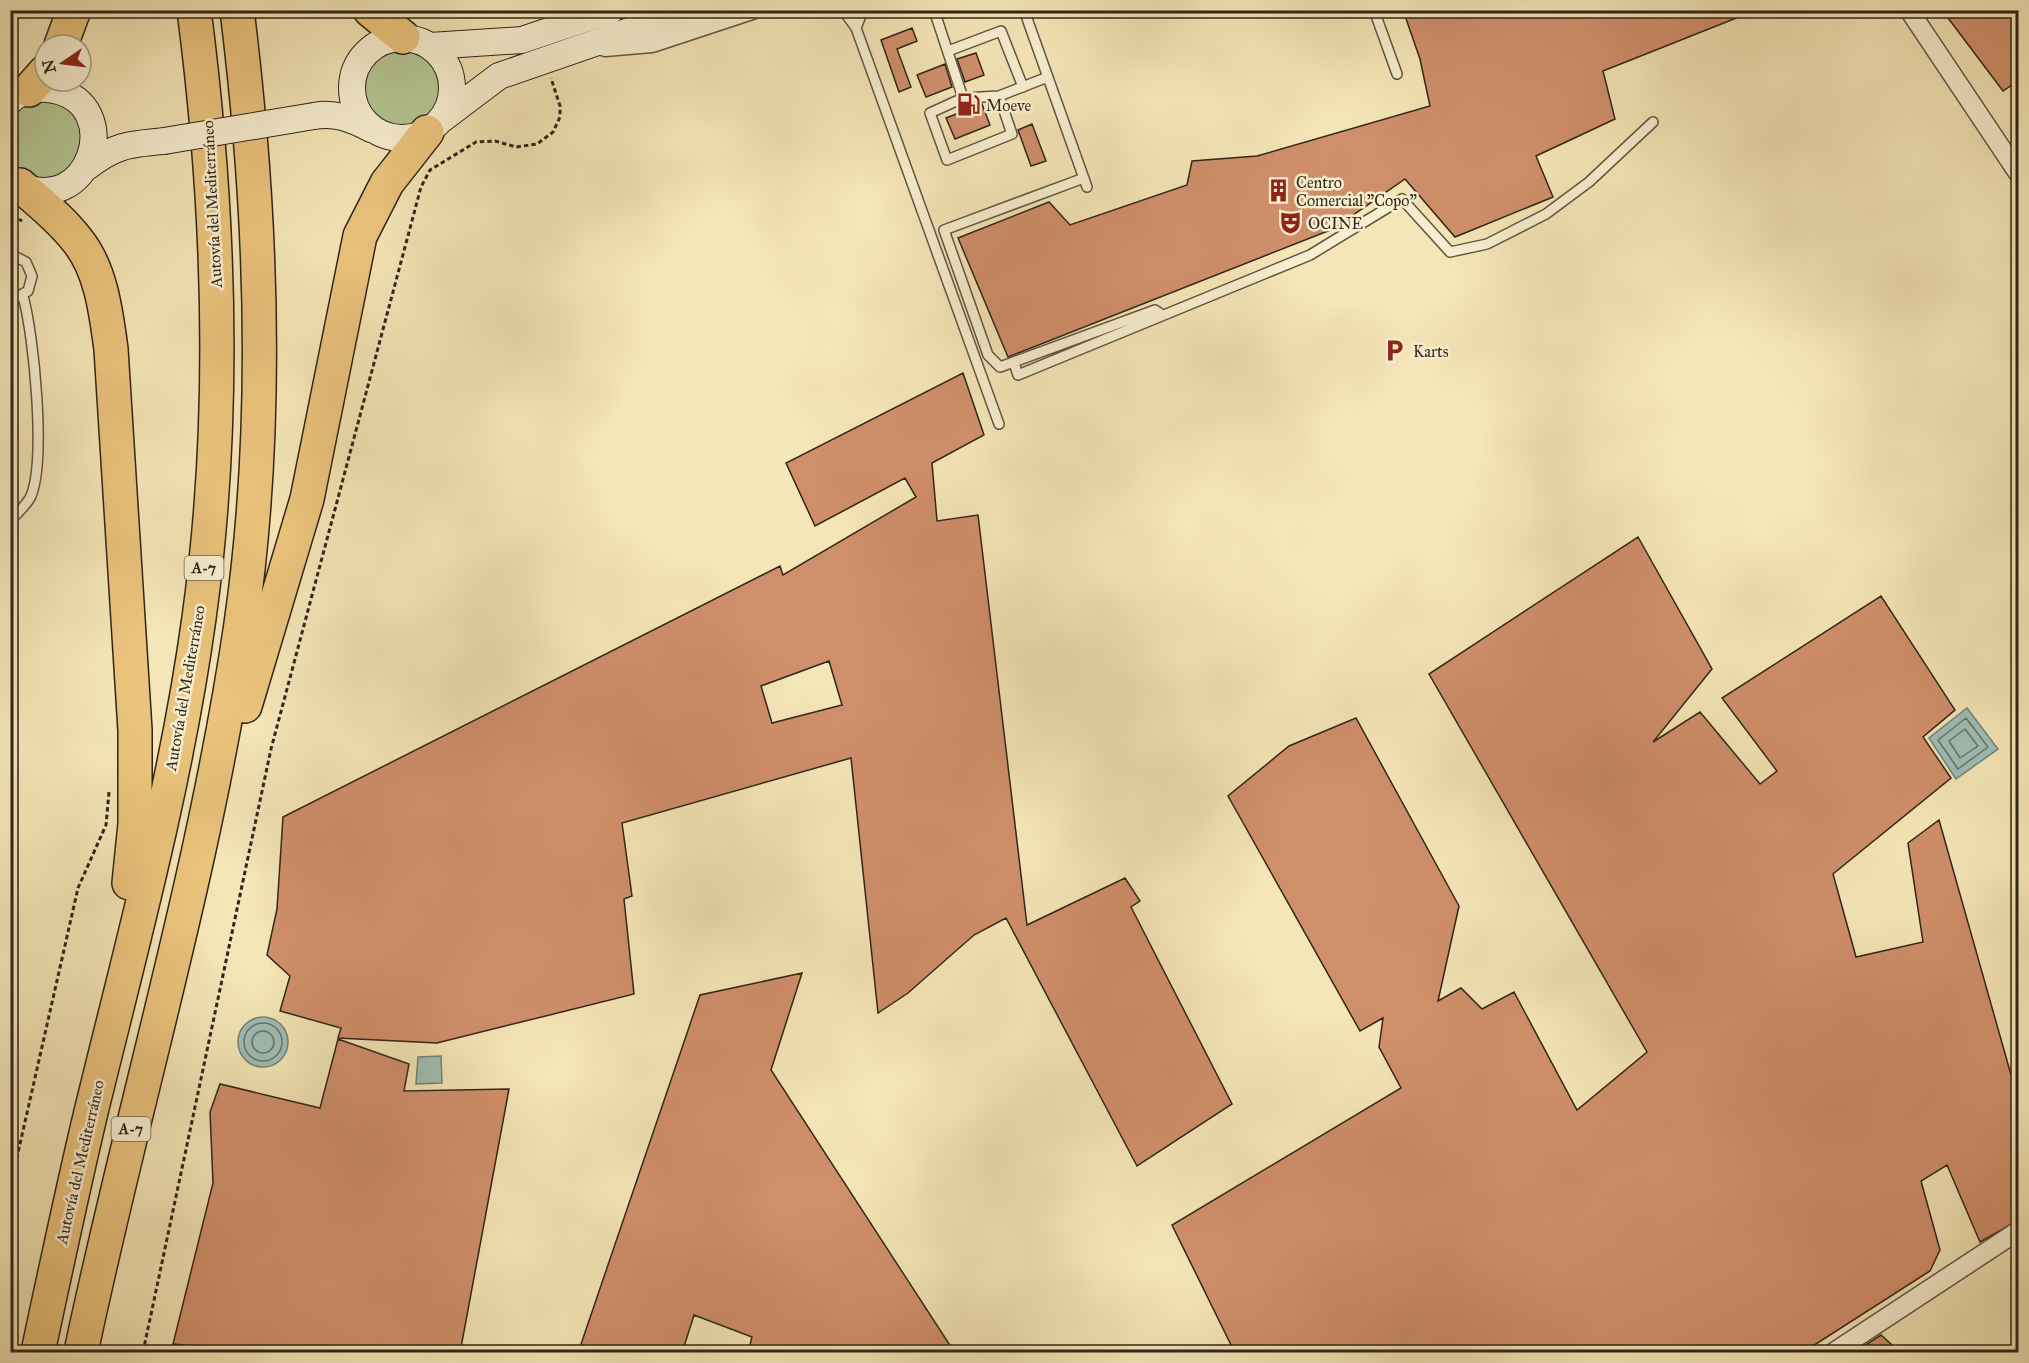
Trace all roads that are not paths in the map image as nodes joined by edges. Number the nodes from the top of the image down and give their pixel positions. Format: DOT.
graph roads {
  1 [pos="74,10"];
  2 [pos="194,10"];
  3 [pos="237,10"];
  4 [pos="370,10"];
  5 [pos="611,10"];
  6 [pos="690,10"];
  7 [pos="752,10"];
  8 [pos="843,10"];
  9 [pos="862,10"];
  10 [pos="934,10"];
  11 [pos="1024,10"];
  12 [pos="1374,10"];
  13 [pos="1909,10"];
  14 [pos="856,28"];
  15 [pos="65,33"];
  16 [pos="417,42"];
  17 [pos="576,49"];
  18 [pos="948,51"];
  19 [pos="1397,74"];
  20 [pos="1047,77"];
  21 [pos="352,79"];
  22 [pos="28,87"];
  23 [pos="1023,87"];
  24 [pos="999,96"];
  25 [pos="963,98"];
  26 [pos="86,111"];
  27 [pos="319,115"];
  28 [pos="1653,122"];
  29 [pos="435,126"];
  30 [pos="374,130"];
  31 [pos="132,144"];
  32 [pos="87,167"];
  33 [pos="2019,173"];
  34 [pos="15,182"];
  35 [pos="10,254"];
  36 [pos="23,296"];
  37 [pos="10,301"];
  38 [pos="1161,314"];
  39 [pos="1015,366"];
  40 [pos="999,424"];
  41 [pos="10,521"];
  42 [pos="186,906"];
  43 [pos="91,1114"];
  44 [pos="2019,1232"];
  45 [pos="38,1353"];
  46 [pos="81,1353"];
  47 [pos="1834,1353"];
  1 -- 15 [label="highway"];
  2 -- 43 [label="highway, Autovía del Mediterráneo / A-7"];
  3 -- 42 [label="highway, A-7"];
  4 -- 16 [label="highway"];
  5 -- 16 [label="main road"];
  6 -- 17 [label="main road"];
  7 -- 17 [label="street"];
  8 -- 14 [label="lane"];
  9 -- 14 [label="lane"];
  10 -- 18 [label="lane"];
  11 -- 20 [label="lane"];
  12 -- 19 [label="lane"];
  13 -- 33 [label="street"];
  14 -- 40 [label="lane"];
  16 -- 21 [label="main road"];
  16 -- 29 [label="main road"];
  17 -- 29 [label="main road"];
  18 -- 23 [label="lane"];
  18 -- 25 [label="lane"];
  20 -- 23 [label="lane"];
  20 -- 38 [label="lane"];
  21 -- 27 [label="main road"];
  21 -- 30 [label="main road"];
  22 -- 26 [label="main road"];
  23 -- 24 [label="lane"];
  24 -- 25 [label="lane"];
  24 -- 25 [label="lane"];
  26 -- 31 [label="main road"];
  26 -- 32 [label="main road"];
  27 -- 30 [label="main road"];
  27 -- 31 [label="main road, bridge"];
  28 -- 38 [label="lane"];
  29 -- 30 [label="main road"];
  29 -- 42 [label="highway"];
  31 -- 32 [label="main road"];
  32 -- 34 [label="main road"];
  34 -- 43 [label="highway"];
  35 -- 36 [label="lane"];
  36 -- 37 [label="lane"];
  36 -- 41 [label="lane"];
  38 -- 39 [label="lane"];
  42 -- 46 [label="highway, A-7"];
  43 -- 45 [label="highway, Autovía del Mediterráneo / A-7"];
  44 -- 47 [label="street"];
}
